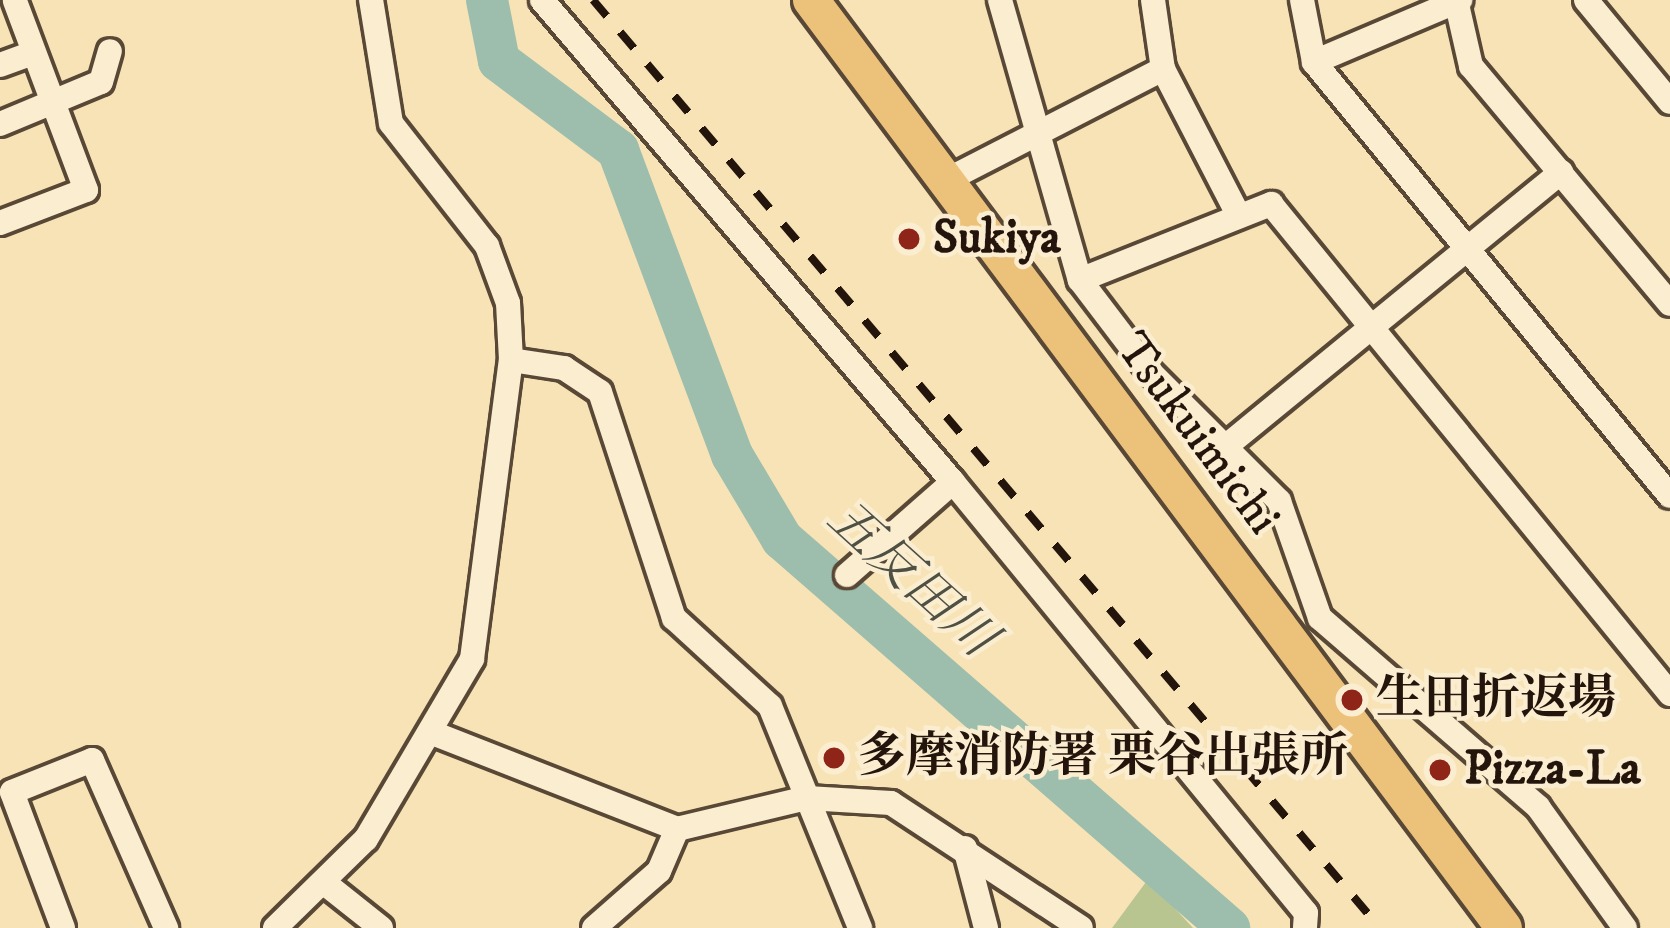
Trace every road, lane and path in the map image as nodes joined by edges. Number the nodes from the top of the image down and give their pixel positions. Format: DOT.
graph roads {
  1 [pos="371,0"];
  2 [pos="542,0"];
  3 [pos="811,0"];
  4 [pos="1000,0"];
  5 [pos="1154,0"];
  6 [pos="1302,0"];
  7 [pos="1457,0"];
  8 [pos="1586,0"];
  9 [pos="15,1"];
  10 [pos="110,51"];
  11 [pos="33,52"];
  12 [pos="1314,62"];
  13 [pos="0,65"];
  14 [pos="1163,69"];
  15 [pos="1670,102"];
  16 [pos="51,105"];
  17 [pos="0,124"];
  18 [pos="1031,134"];
  19 [pos="1561,172"];
  20 [pos="947,180"];
  21 [pos="1239,216"];
  22 [pos="0,223"];
  23 [pos="1468,252"];
  24 [pos="1080,280"];
  25 [pos="1670,304"];
  26 [pos="1372,332"];
  27 [pos="511,360"];
  28 [pos="1230,443"];
  29 [pos="952,482"];
  30 [pos="1670,496"];
  31 [pos="847,574"];
  32 [pos="1670,694"];
  33 [pos="430,732"];
  34 [pos="808,798"];
  35 [pos="676,829"];
  36 [pos="965,848"];
  37 [pos="327,886"];
  38 [pos="63,928"];
  39 [pos="166,928"];
  40 [pos="275,928"];
  41 [pos="381,928"];
  42 [pos="594,928"];
  43 [pos="860,928"];
  44 [pos="986,928"];
  45 [pos="1081,928"];
  46 [pos="1305,928"];
  47 [pos="1504,928"];
  48 [pos="1624,928"];
  1 -- 27 [label="street"];
  2 -- 29 [label="street"];
  3 -- 20 [label="main road, Tsukuimichi"];
  4 -- 18 [label="street"];
  5 -- 14 [label="street"];
  6 -- 12 [label="street"];
  7 -- 12 [label="street"];
  7 -- 19 [label="street"];
  8 -- 15 [label="street"];
  9 -- 11 [label="street"];
  10 -- 16 [label="street"];
  11 -- 13 [label="street"];
  11 -- 16 [label="street"];
  12 -- 23 [label="street"];
  14 -- 18 [label="street"];
  14 -- 21 [label="street"];
  16 -- 17 [label="street"];
  16 -- 22 [label="street"];
  18 -- 20 [label="street"];
  18 -- 24 [label="street"];
  19 -- 23 [label="street"];
  19 -- 25 [label="street"];
  20 -- 47 [label="main road, Tsukuimichi"];
  21 -- 24 [label="street"];
  21 -- 26 [label="street"];
  23 -- 26 [label="street"];
  23 -- 30 [label="street"];
  24 -- 28 [label="street"];
  26 -- 28 [label="street"];
  26 -- 32 [label="street"];
  27 -- 33 [label="street"];
  27 -- 34 [label="street"];
  28 -- 48 [label="street"];
  29 -- 31 [label="street"];
  29 -- 46 [label="street"];
  33 -- 35 [label="street"];
  33 -- 37 [label="street"];
  34 -- 35 [label="street"];
  34 -- 36 [label="street"];
  34 -- 43 [label="street"];
  35 -- 42 [label="street"];
  36 -- 44 [label="street"];
  36 -- 45 [label="street"];
  37 -- 40 [label="street"];
  37 -- 41 [label="street"];
  38 -- 39 [label="street"];
}
